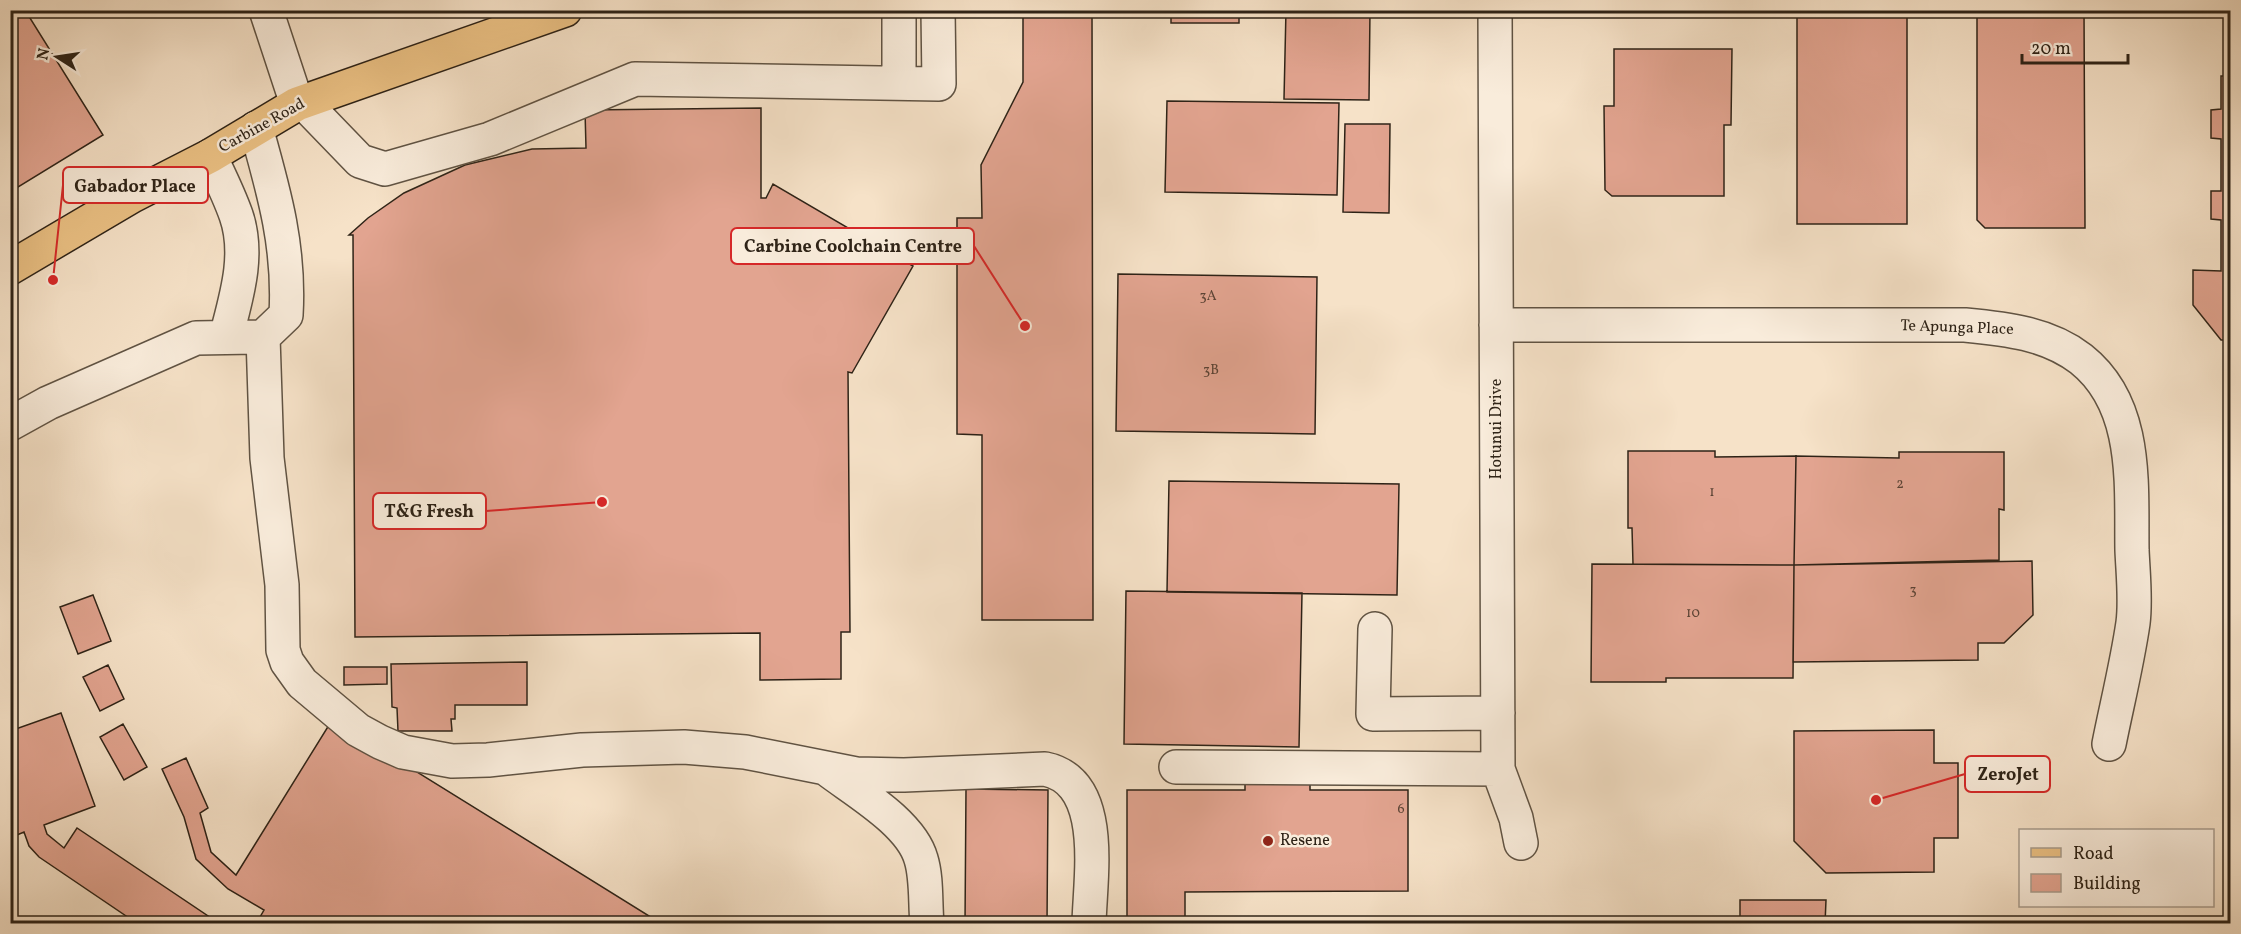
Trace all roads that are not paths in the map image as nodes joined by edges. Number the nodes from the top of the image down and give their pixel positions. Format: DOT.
graph roads {
  1 [pos="266,10"];
  2 [pos="565,10"];
  3 [pos="899,10"];
  4 [pos="938,10"];
  5 [pos="1495,10"];
  6 [pos="899,83"];
  7 [pos="300,103"];
  8 [pos="256,128"];
  9 [pos="210,156"];
  10 [pos="10,268"];
  11 [pos="1496,326"];
  12 [pos="226,337"];
  13 [pos="262,337"];
  14 [pos="10,424"];
  15 [pos="1374,629"];
  16 [pos="1498,713"];
  17 [pos="2109,744"];
  18 [pos="1176,767"];
  19 [pos="1498,769"];
  20 [pos="828,770"];
  21 [pos="1521,843"];
  22 [pos="927,924"];
  23 [pos="1089,924"];
  1 -- 7 [label="street"];
  2 -- 7 [label="main road, Carbine Road"];
  3 -- 6 [label="street"];
  4 -- 6 [label="street"];
  5 -- 11 [label="street, Hotunui Drive"];
  6 -- 7 [label="street"];
  7 -- 8 [label="main road, Carbine Road"];
  8 -- 9 [label="main road, Carbine Road"];
  8 -- 13 [label="street"];
  9 -- 10 [label="main road, Carbine Road"];
  9 -- 12 [label="street"];
  11 -- 16 [label="street, Hotunui Drive"];
  11 -- 17 [label="street, Te Apunga Place"];
  12 -- 13 [label="street"];
  12 -- 14 [label="street"];
  13 -- 20 [label="street"];
  15 -- 16 [label="street"];
  16 -- 19 [label="street, Hotunui Drive"];
  18 -- 19 [label="street"];
  19 -- 21 [label="street, Hotunui Drive"];
  20 -- 22 [label="street"];
  20 -- 23 [label="street"];
}
